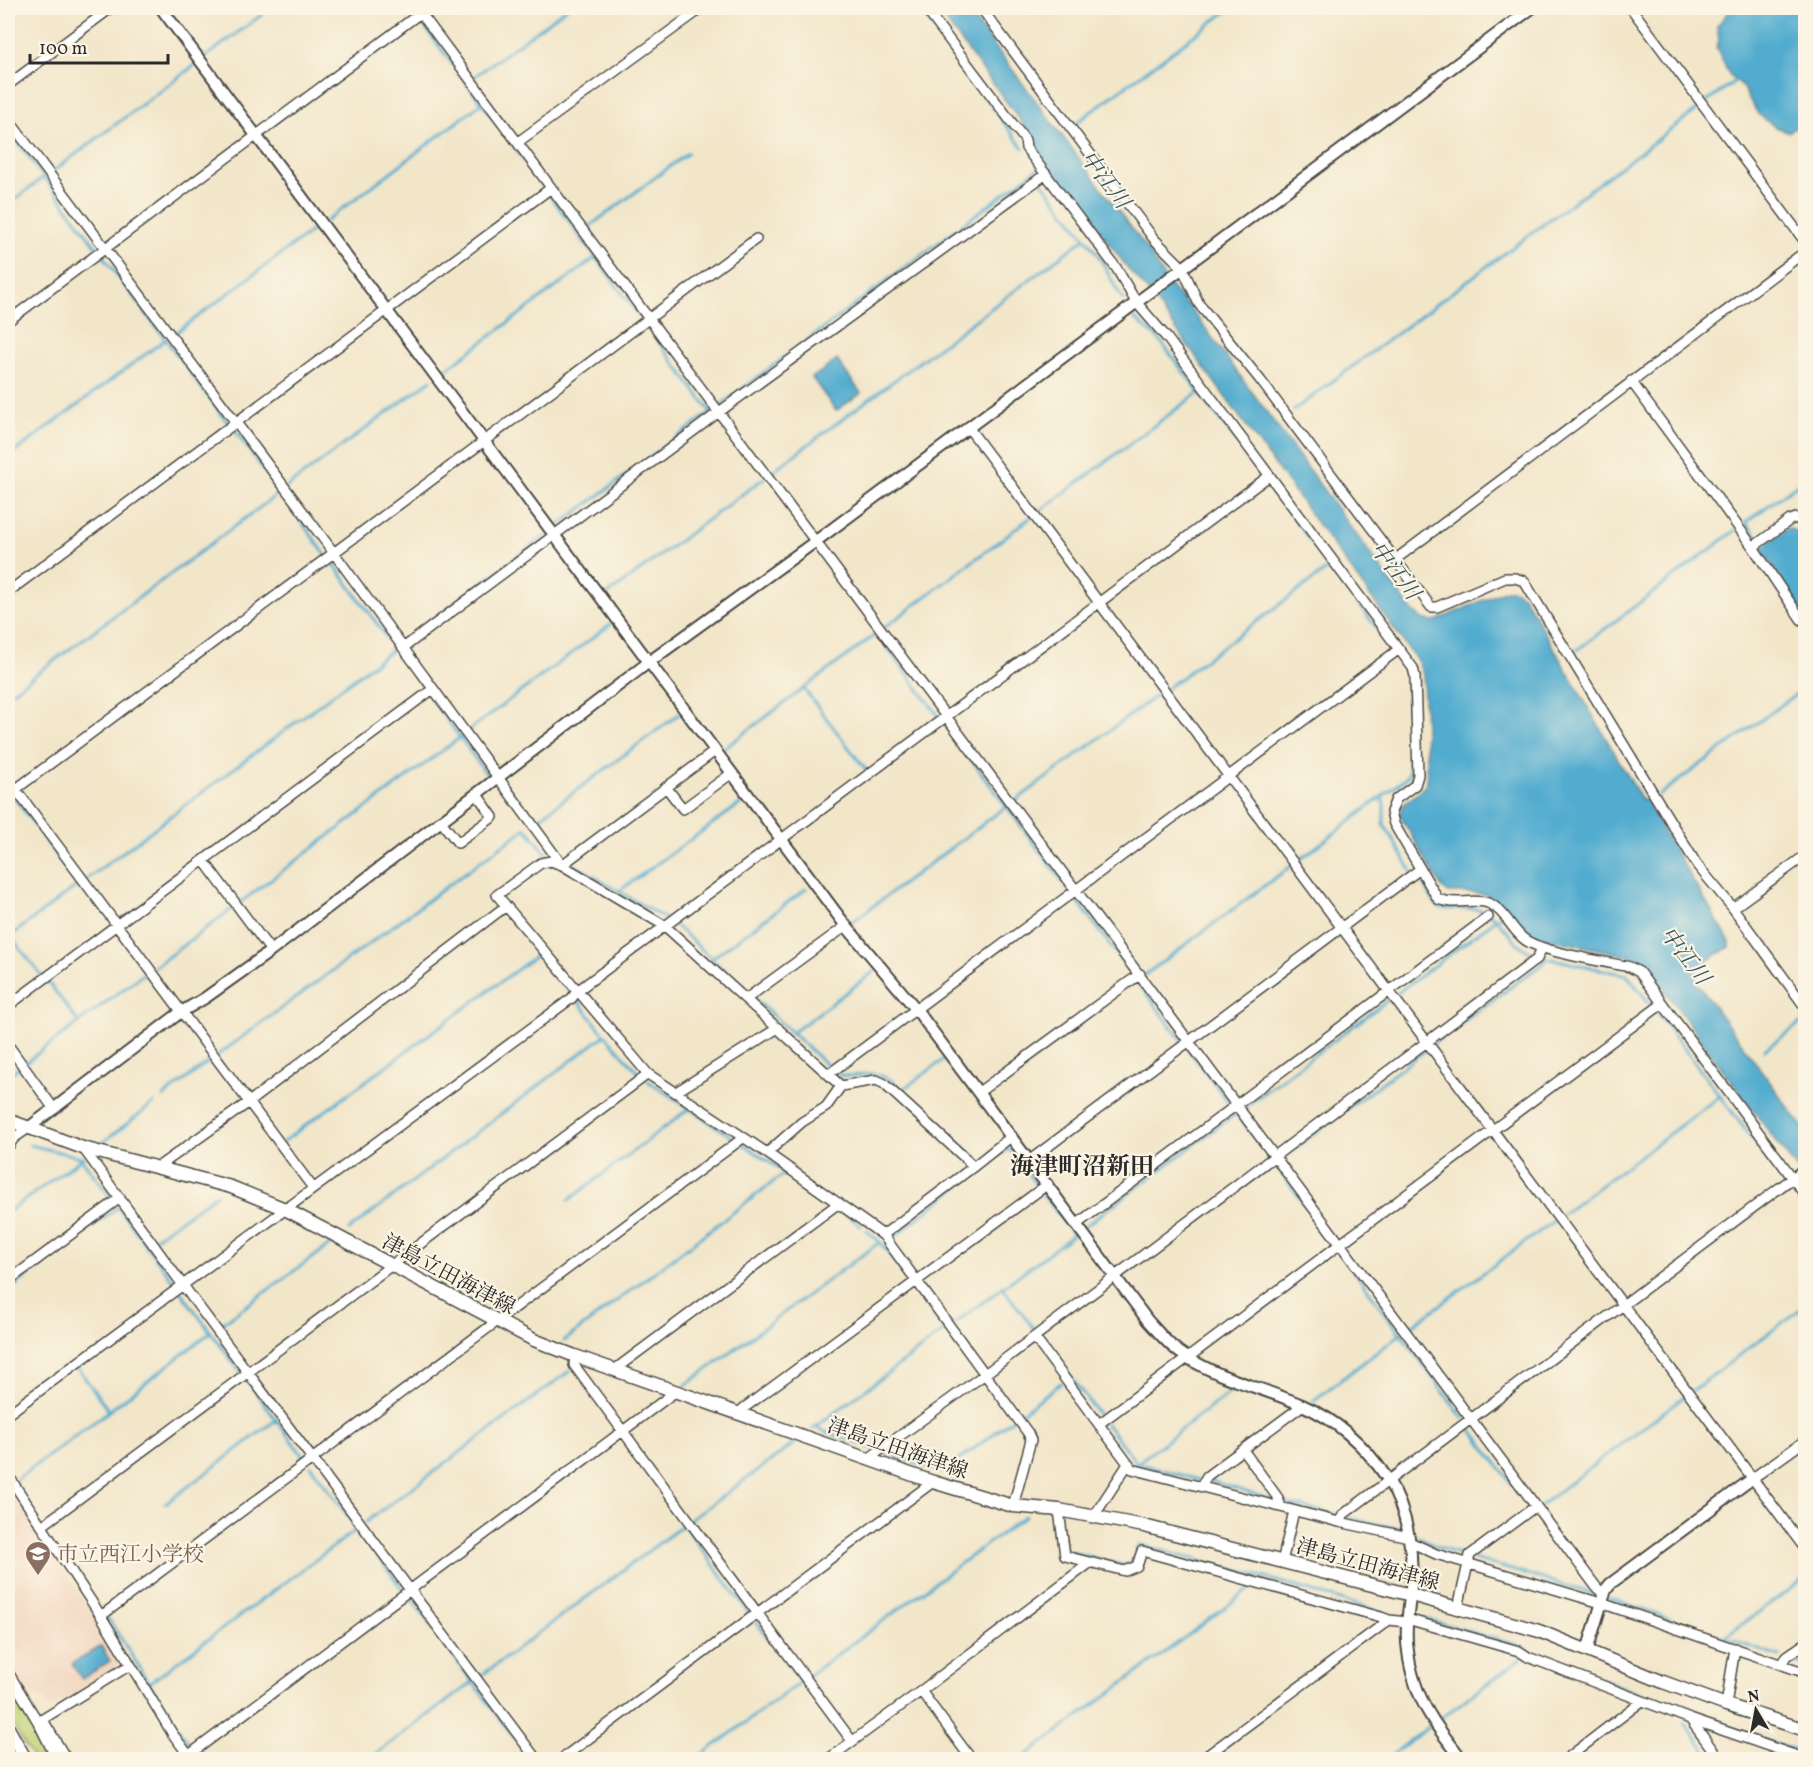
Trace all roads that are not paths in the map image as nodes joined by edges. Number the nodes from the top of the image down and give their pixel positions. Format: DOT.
graph roads {
  1 [pos="111,8"];
  2 [pos="160,8"];
  3 [pos="702,8"];
  4 [pos="925,8"];
  5 [pos="981,8"];
  6 [pos="1532,8"];
  7 [pos="1631,8"];
  8 [pos="422,9"];
  9 [pos="8,85"];
  10 [pos="8,119"];
  11 [pos="256,135"];
  12 [pos="519,142"];
  13 [pos="1045,173"];
  14 [pos="551,188"];
  15 [pos="756,239"];
  16 [pos="1806,243"];
  17 [pos="105,248"];
  18 [pos="1806,251"];
  19 [pos="1179,270"];
  20 [pos="1139,300"];
  21 [pos="386,310"];
  22 [pos="650,318"];
  23 [pos="8,321"];
  24 [pos="1631,381"];
  25 [pos="719,412"];
  26 [pos="234,422"];
  27 [pos="968,427"];
  28 [pos="483,442"];
  29 [pos="1269,476"];
  30 [pos="1806,524"];
  31 [pos="555,536"];
  32 [pos="816,541"];
  33 [pos="1757,544"];
  34 [pos="334,553"];
  35 [pos="1396,559"];
  36 [pos="8,592"];
  37 [pos="1098,603"];
  38 [pos="1806,623"];
  39 [pos="403,648"];
  40 [pos="1398,650"];
  41 [pos="649,662"];
  42 [pos="433,690"];
  43 [pos="945,716"];
  44 [pos="715,751"];
  45 [pos="732,773"];
  46 [pos="1228,776"];
  47 [pos="496,777"];
  48 [pos="8,779"];
  49 [pos="666,787"];
  50 [pos="11,792"];
  51 [pos="476,793"];
  52 [pos="440,820"];
  53 [pos="781,839"];
  54 [pos="1806,855"];
  55 [pos="204,861"];
  56 [pos="562,865"];
  57 [pos="1420,869"];
  58 [pos="1076,889"];
  59 [pos="506,906"];
  60 [pos="1733,908"];
  61 [pos="1488,917"];
  62 [pos="117,926"];
  63 [pos="665,926"];
  64 [pos="846,926"];
  65 [pos="1341,927"];
  66 [pos="1542,948"];
  67 [pos="271,951"];
  68 [pos="1140,974"];
  69 [pos="577,991"];
  70 [pos="1391,994"];
  71 [pos="746,999"];
  72 [pos="1662,1004"];
  73 [pos="8,1006"];
  74 [pos="1806,1008"];
  75 [pos="916,1009"];
  76 [pos="181,1012"];
  77 [pos="778,1028"];
  78 [pos="1190,1040"];
  79 [pos="1427,1042"];
  80 [pos="8,1045"];
  81 [pos="648,1074"];
  82 [pos="829,1074"];
  83 [pos="841,1086"];
  84 [pos="676,1092"];
  85 [pos="979,1092"];
  86 [pos="249,1102"];
  87 [pos="54,1108"];
  88 [pos="1239,1108"];
  89 [pos="8,1120"];
  90 [pos="27,1129"];
  91 [pos="1492,1130"];
  92 [pos="1012,1136"];
  93 [pos="743,1138"];
  94 [pos="8,1147"];
  95 [pos="84,1148"];
  96 [pos="767,1153"];
  97 [pos="1275,1156"];
  98 [pos="1030,1160"];
  99 [pos="158,1167"];
  100 [pos="973,1167"];
  101 [pos="1798,1174"];
  102 [pos="1047,1184"];
  103 [pos="313,1188"];
  104 [pos="1806,1196"];
  105 [pos="120,1198"];
  106 [pos="839,1203"];
  107 [pos="285,1209"];
  108 [pos="1079,1227"];
  109 [pos="883,1235"];
  110 [pos="1341,1244"];
  111 [pos="392,1265"];
  112 [pos="1115,1276"];
  113 [pos="8,1281"];
  114 [pos="917,1281"];
  115 [pos="182,1284"];
  116 [pos="1623,1305"];
  117 [pos="497,1322"];
  118 [pos="1034,1337"];
  119 [pos="575,1356"];
  120 [pos="1187,1358"];
  121 [pos="614,1370"];
  122 [pos="248,1372"];
  123 [pos="985,1374"];
  124 [pos="675,1392"];
  125 [pos="1303,1405"];
  126 [pos="740,1413"];
  127 [pos="8,1414"];
  128 [pos="1471,1419"];
  129 [pos="1099,1424"];
  130 [pos="622,1432"];
  131 [pos="1806,1440"];
  132 [pos="1243,1450"];
  133 [pos="314,1458"];
  134 [pos="868,1459"];
  135 [pos="1128,1464"];
  136 [pos="8,1475"];
  137 [pos="1753,1478"];
  138 [pos="1389,1481"];
  139 [pos="933,1482"];
  140 [pos="1201,1486"];
  141 [pos="18,1489"];
  142 [pos="8,1495"];
  143 [pos="1013,1506"];
  144 [pos="1536,1506"];
  145 [pos="1281,1507"];
  146 [pos="1059,1510"];
  147 [pos="1294,1511"];
  148 [pos="1094,1516"];
  149 [pos="1339,1522"];
  150 [pos="42,1526"];
  151 [pos="1410,1539"];
  152 [pos="1806,1550"];
  153 [pos="1091,1562"];
  154 [pos="1282,1562"];
  155 [pos="1468,1564"];
  156 [pos="411,1589"];
  157 [pos="1411,1595"];
  158 [pos="1603,1599"];
  159 [pos="1458,1608"];
  160 [pos="757,1613"];
  161 [pos="101,1616"];
  162 [pos="1389,1620"];
  163 [pos="1407,1620"];
  164 [pos="1806,1643"];
  165 [pos="1735,1648"];
  166 [pos="1587,1651"];
  167 [pos="130,1665"];
  168 [pos="1782,1665"];
  169 [pos="8,1672"];
  170 [pos="1806,1673"];
  171 [pos="921,1691"];
  172 [pos="1642,1701"];
  173 [pos="1726,1705"];
  174 [pos="1690,1719"];
  175 [pos="40,1721"];
  176 [pos="8,1728"];
  177 [pos="1806,1730"];
  178 [pos="852,1741"];
  179 [pos="190,1757"];
  180 [pos="1806,1759"];
  181 [pos="26,1760"];
  182 [pos="57,1760"];
  183 [pos="67,1760"];
  184 [pos="537,1760"];
  185 [pos="560,1760"];
  186 [pos="827,1760"];
  187 [pos="972,1760"];
  188 [pos="1201,1760"];
  189 [pos="1462,1760"];
  190 [pos="1565,1760"];
  191 [pos="1720,1760"];
  1 -- 9 [label="street"];
  2 -- 11 [label="street"];
  3 -- 12 [label="street"];
  4 -- 13 [label="street"];
  5 -- 19 [label="street"];
  6 -- 19 [label="street"];
  7 -- 16 [label="street"];
  8 -- 11 [label="street"];
  8 -- 12 [label="street"];
  10 -- 17 [label="street"];
  11 -- 17 [label="street"];
  11 -- 21 [label="street"];
  12 -- 14 [label="street"];
  13 -- 20 [label="street"];
  13 -- 25 [label="street"];
  14 -- 21 [label="street"];
  14 -- 22 [label="street"];
  15 -- 22 [label="street"];
  17 -- 23 [label="street"];
  17 -- 26 [label="street"];
  18 -- 24 [label="street"];
  19 -- 20 [label="street"];
  19 -- 35 [label="street"];
  20 -- 27 [label="street"];
  20 -- 29 [label="street"];
  21 -- 26 [label="street"];
  21 -- 28 [label="street"];
  22 -- 25 [label="street"];
  22 -- 28 [label="street"];
  24 -- 33 [label="street"];
  24 -- 35 [label="street"];
  25 -- 31 [label="street"];
  25 -- 32 [label="street"];
  26 -- 34 [label="street"];
  26 -- 36 [label="street"];
  27 -- 32 [label="street"];
  27 -- 37 [label="street"];
  28 -- 31 [label="street"];
  28 -- 34 [label="street"];
  29 -- 37 [label="street"];
  29 -- 40 [label="street"];
  30 -- 33 [label="street"];
  31 -- 39 [label="street"];
  31 -- 41 [label="street"];
  32 -- 41 [label="street"];
  32 -- 43 [label="street"];
  33 -- 38 [label="street"];
  34 -- 39 [label="street"];
  34 -- 50 [label="street"];
  35 -- 60 [label="street"];
  37 -- 43 [label="street"];
  37 -- 46 [label="street"];
  39 -- 42 [label="street"];
  40 -- 46 [label="street"];
  40 -- 57 [label="street"];
  41 -- 44 [label="street"];
  41 -- 47 [label="street"];
  42 -- 47 [label="street"];
  42 -- 55 [label="street"];
  43 -- 53 [label="street"];
  43 -- 58 [label="street"];
  44 -- 45 [label="street"];
  44 -- 49 [label="street"];
  45 -- 49 [label="street"];
  45 -- 53 [label="street"];
  46 -- 58 [label="street"];
  46 -- 65 [label="street"];
  47 -- 51 [label="street"];
  47 -- 56 [label="street"];
  48 -- 50 [label="street"];
  49 -- 56 [label="street"];
  50 -- 62 [label="street"];
  51 -- 52 [label="street"];
  51 -- 52 [label="street"];
  52 -- 67 [label="street"];
  53 -- 63 [label="street"];
  53 -- 64 [label="street"];
  54 -- 60 [label="street"];
  55 -- 62 [label="street"];
  55 -- 67 [label="street"];
  56 -- 59 [label="street"];
  56 -- 63 [label="street"];
  57 -- 65 [label="street"];
  57 -- 66 [label="street"];
  58 -- 68 [label="street"];
  58 -- 75 [label="street"];
  59 -- 69 [label="street"];
  59 -- 86 [label="street"];
  60 -- 74 [label="street"];
  61 -- 70 [label="street"];
  62 -- 73 [label="street"];
  62 -- 76 [label="street"];
  63 -- 69 [label="street"];
  63 -- 71 [label="street"];
  64 -- 71 [label="street"];
  64 -- 75 [label="street"];
  65 -- 70 [label="street"];
  65 -- 78 [label="street"];
  66 -- 72 [label="street"];
  66 -- 79 [label="street"];
  67 -- 76 [label="street"];
  68 -- 78 [label="street"];
  68 -- 85 [label="street"];
  69 -- 81 [label="street"];
  69 -- 103 [label="street"];
  70 -- 79 [label="street"];
  70 -- 88 [label="street"];
  71 -- 77 [label="street"];
  72 -- 91 [label="street"];
  72 -- 101 [label="street"];
  75 -- 82 [label="street"];
  75 -- 85 [label="street"];
  76 -- 86 [label="street"];
  76 -- 87 [label="street"];
  77 -- 82 [label="street"];
  77 -- 84 [label="street"];
  78 -- 88 [label="street"];
  78 -- 98 [label="street"];
  79 -- 91 [label="street"];
  79 -- 97 [label="street"];
  80 -- 87 [label="street"];
  81 -- 84 [label="street"];
  81 -- 111 [label="street"];
  82 -- 83 [label="street"];
  83 -- 96 [label="street"];
  83 -- 100 [label="street"];
  84 -- 93 [label="street"];
  85 -- 92 [label="street"];
  86 -- 99 [label="street"];
  86 -- 103 [label="street"];
  87 -- 90 [label="street"];
  88 -- 97 [label="street"];
  88 -- 108 [label="street"];
  89 -- 90 [label="main road, 津島立田海津線"];
  90 -- 94 [label="street"];
  90 -- 95 [label="main road, 津島立田海津線"];
  91 -- 110 [label="street"];
  91 -- 116 [label="street"];
  92 -- 98 [label="street"];
  92 -- 100 [label="street"];
  93 -- 96 [label="street"];
  93 -- 117 [label="street"];
  95 -- 99 [label="main road, 津島立田海津線"];
  95 -- 105 [label="street"];
  96 -- 106 [label="street"];
  97 -- 110 [label="street"];
  97 -- 112 [label="street"];
  98 -- 102 [label="street"];
  99 -- 107 [label="main road, 津島立田海津線"];
  100 -- 109 [label="street"];
  101 -- 104 [label="street"];
  101 -- 116 [label="street"];
  102 -- 108 [label="street"];
  102 -- 114 [label="street"];
  103 -- 107 [label="street"];
  105 -- 113 [label="street"];
  105 -- 115 [label="street"];
  106 -- 109 [label="street"];
  106 -- 121 [label="street"];
  107 -- 111 [label="main road, 津島立田海津線"];
  107 -- 115 [label="street"];
  108 -- 112 [label="street"];
  109 -- 114 [label="street"];
  110 -- 120 [label="street"];
  110 -- 128 [label="street"];
  111 -- 117 [label="main road, 津島立田海津線"];
  111 -- 122 [label="street"];
  112 -- 118 [label="street"];
  112 -- 120 [label="street"];
  114 -- 123 [label="street"];
  114 -- 126 [label="street"];
  115 -- 122 [label="street"];
  115 -- 127 [label="street"];
  116 -- 128 [label="street"];
  116 -- 137 [label="street"];
  117 -- 119 [label="main road, 津島立田海津線"];
  117 -- 133 [label="street"];
  118 -- 123 [label="street"];
  118 -- 129 [label="street"];
  119 -- 121 [label="main road, 津島立田海津線"];
  119 -- 130 [label="street"];
  120 -- 125 [label="street"];
  120 -- 129 [label="street"];
  121 -- 124 [label="main road, 津島立田海津線"];
  122 -- 133 [label="street"];
  122 -- 150 [label="street"];
  123 -- 134 [label="street"];
  123 -- 143 [label="street"];
  124 -- 126 [label="main road, 津島立田海津線"];
  124 -- 130 [label="street"];
  125 -- 132 [label="street"];
  125 -- 138 [label="street"];
  126 -- 134 [label="main road, 津島立田海津線"];
  128 -- 138 [label="street"];
  128 -- 144 [label="street"];
  129 -- 135 [label="street"];
  130 -- 156 [label="street"];
  130 -- 160 [label="street"];
  131 -- 137 [label="street"];
  132 -- 140 [label="street"];
  132 -- 145 [label="street"];
  133 -- 156 [label="street"];
  133 -- 161 [label="street"];
  134 -- 139 [label="main road, 津島立田海津線"];
  135 -- 140 [label="street"];
  135 -- 148 [label="street"];
  136 -- 141 [label="street"];
  137 -- 152 [label="street"];
  137 -- 158 [label="street"];
  138 -- 149 [label="street"];
  138 -- 151 [label="street"];
  139 -- 143 [label="main road, 津島立田海津線"];
  139 -- 160 [label="street"];
  140 -- 145 [label="street"];
  141 -- 142 [label="street"];
  141 -- 150 [label="street"];
  143 -- 146 [label="main road, 津島立田海津線"];
  144 -- 155 [label="street"];
  144 -- 158 [label="street"];
  145 -- 147 [label="street"];
  146 -- 148 [label="main road, 津島立田海津線"];
  146 -- 153 [label="street"];
  147 -- 149 [label="street"];
  147 -- 154 [label="street"];
  148 -- 154 [label="main road, 津島立田海津線"];
  149 -- 151 [label="street"];
  150 -- 161 [label="street"];
  151 -- 155 [label="street"];
  151 -- 157 [label="street"];
  153 -- 162 [label="street"];
  153 -- 171 [label="street"];
  154 -- 157 [label="main road, 津島立田海津線"];
  155 -- 158 [label="street"];
  155 -- 159 [label="street"];
  156 -- 179 [label="street"];
  156 -- 184 [label="street"];
  157 -- 159 [label="main road, 津島立田海津線"];
  157 -- 163 [label="street"];
  158 -- 165 [label="street"];
  158 -- 166 [label="street"];
  159 -- 166 [label="main road, 津島立田海津線"];
  160 -- 178 [label="street"];
  160 -- 185 [label="street"];
  161 -- 167 [label="street"];
  162 -- 163 [label="street"];
  162 -- 188 [label="street"];
  163 -- 172 [label="street"];
  163 -- 189 [label="street"];
  164 -- 168 [label="street"];
  165 -- 168 [label="street"];
  165 -- 173 [label="street"];
  166 -- 173 [label="main road, 津島立田海津線"];
  167 -- 175 [label="street"];
  167 -- 179 [label="street"];
  168 -- 170 [label="street"];
  169 -- 175 [label="street"];
  171 -- 178 [label="street"];
  171 -- 187 [label="street"];
  172 -- 174 [label="street"];
  172 -- 190 [label="street"];
  173 -- 177 [label="main road, 津島立田海津線"];
  174 -- 180 [label="street"];
  174 -- 191 [label="street"];
  175 -- 182 [label="street"];
  175 -- 183 [label="street"];
  176 -- 181 [label="main road"];
  178 -- 186 [label="street"];
}
